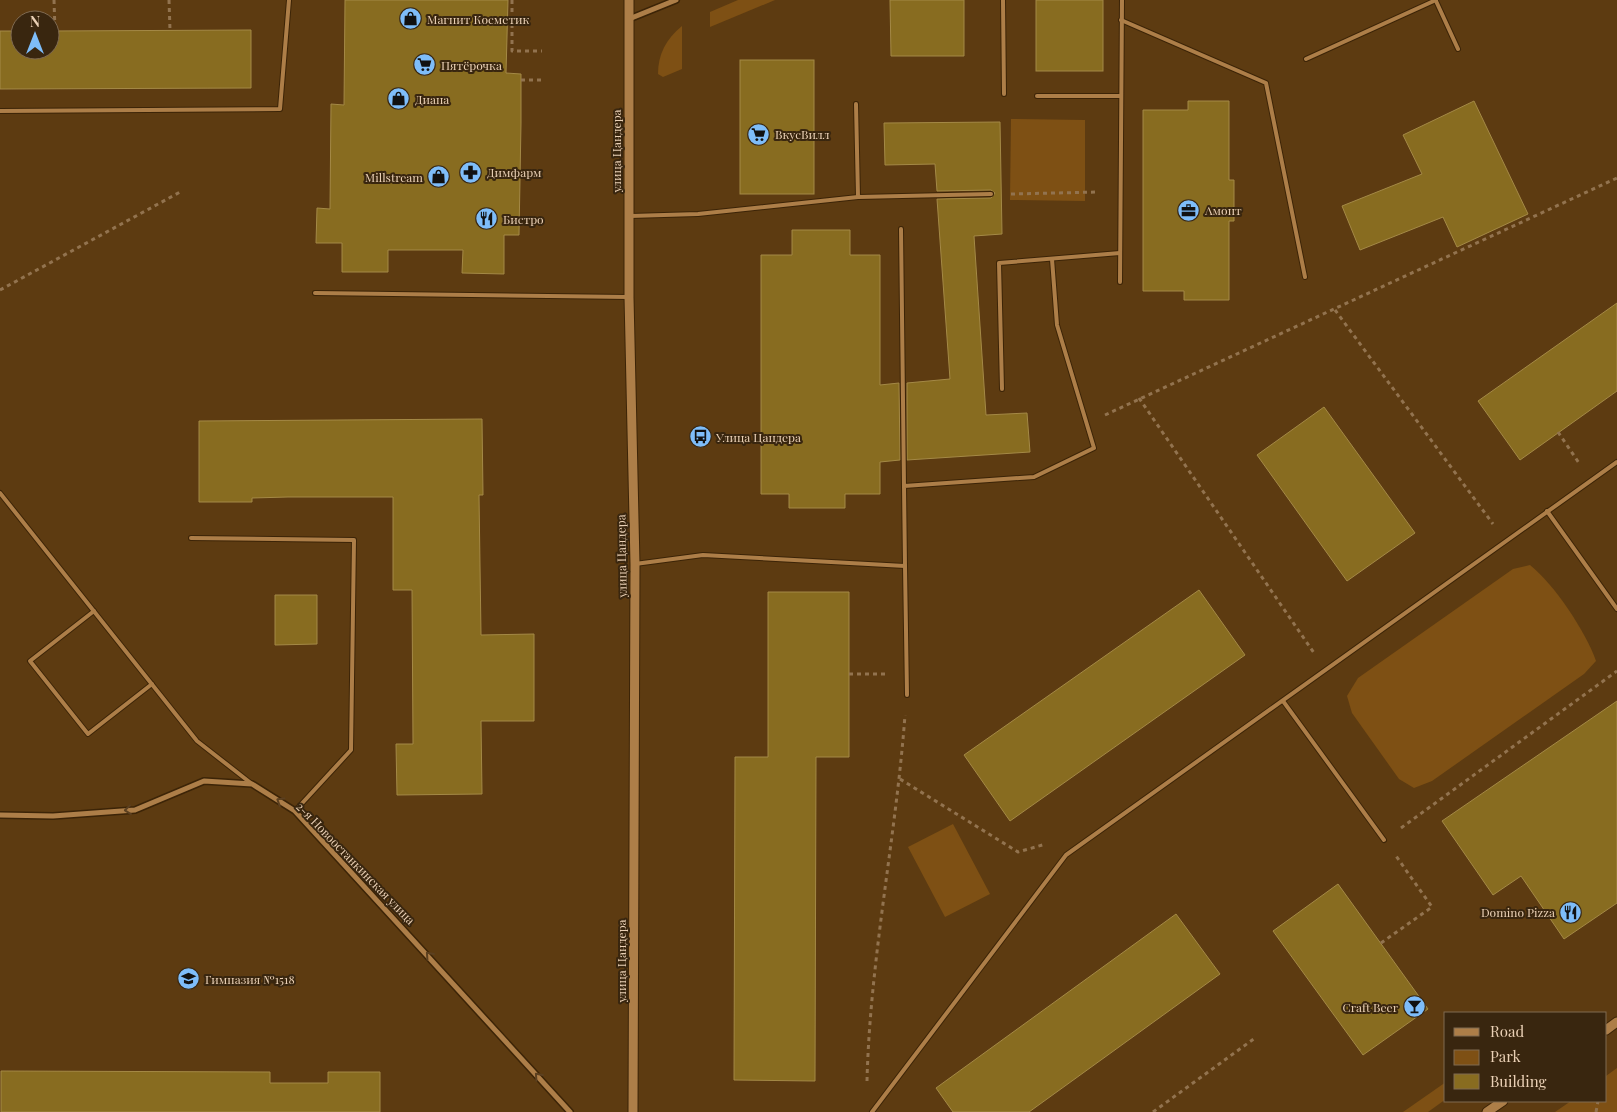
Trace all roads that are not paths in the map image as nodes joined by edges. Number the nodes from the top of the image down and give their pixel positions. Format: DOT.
graph roads {
  1 [pos="289,0"];
  2 [pos="629,0"];
  3 [pos="676,0"];
  4 [pos="1002,0"];
  5 [pos="1122,0"];
  6 [pos="1436,0"];
  7 [pos="629,19"];
  8 [pos="1121,20"];
  9 [pos="1458,49"];
  10 [pos="1306,59"];
  11 [pos="1004,94"];
  12 [pos="1037,96"];
  13 [pos="1120,96"];
  14 [pos="856,104"];
  15 [pos="0,111"];
  16 [pos="992,194"];
  17 [pos="858,196"];
  18 [pos="629,216"];
  19 [pos="901,229"];
  20 [pos="1120,253"];
  21 [pos="1052,260"];
  22 [pos="1305,277"];
  23 [pos="1120,282"];
  24 [pos="315,294"];
  25 [pos="629,297"];
  26 [pos="1002,388"];
  27 [pos="1617,462"];
  28 [pos="904,486"];
  29 [pos="0,493"];
  30 [pos="1547,511"];
  31 [pos="192,538"];
  32 [pos="635,564"];
  33 [pos="904,566"];
  34 [pos="1617,609"];
  35 [pos="94,612"];
  36 [pos="152,684"];
  37 [pos="907,695"];
  38 [pos="1283,701"];
  39 [pos="252,784"];
  40 [pos="295,811"];
  41 [pos="0,815"];
  42 [pos="1384,840"];
  43 [pos="1502,1102"];
  44 [pos="570,1112"];
  45 [pos="633,1112"];
  46 [pos="872,1112"];
  47 [pos="1487,1112"];
  1 -- 15 [label="lane"];
  2 -- 7 [label="street, улица Цандера"];
  3 -- 7 [label="street"];
  4 -- 11 [label="lane"];
  5 -- 8 [label="lane"];
  6 -- 9 [label="lane"];
  6 -- 10 [label="lane"];
  7 -- 18 [label="street, улица Цандера"];
  8 -- 13 [label="lane"];
  8 -- 22 [label="lane"];
  12 -- 13 [label="lane"];
  13 -- 20 [label="lane"];
  14 -- 17 [label="lane"];
  16 -- 17 [label="lane"];
  17 -- 18 [label="lane"];
  18 -- 25 [label="street, улица Цандера"];
  19 -- 28 [label="lane"];
  20 -- 21 [label="lane"];
  20 -- 23 [label="lane"];
  21 -- 26 [label="lane"];
  21 -- 28 [label="lane"];
  24 -- 25 [label="lane"];
  25 -- 32 [label="street, улица Цандера"];
  27 -- 30 [label="lane"];
  28 -- 33 [label="lane"];
  29 -- 35 [label="lane"];
  30 -- 34 [label="lane"];
  30 -- 38 [label="lane"];
  31 -- 40 [label="lane"];
  32 -- 33 [label="lane"];
  32 -- 45 [label="street, улица Цандера"];
  33 -- 37 [label="lane"];
  35 -- 36 [label="lane"];
  35 -- 36 [label="lane"];
  36 -- 39 [label="lane"];
  38 -- 42 [label="lane"];
  38 -- 46 [label="lane"];
  40 -- 39 [label="street, 2-я Новоостанкинская улица, one-way"];
  39 -- 41 [label="street, 2-я Новоостанкинская улица, one-way"];
  44 -- 40 [label="street, 2-я Новоостанкинская улица, one-way"];
  43 -- 47 [label="street"];
}
